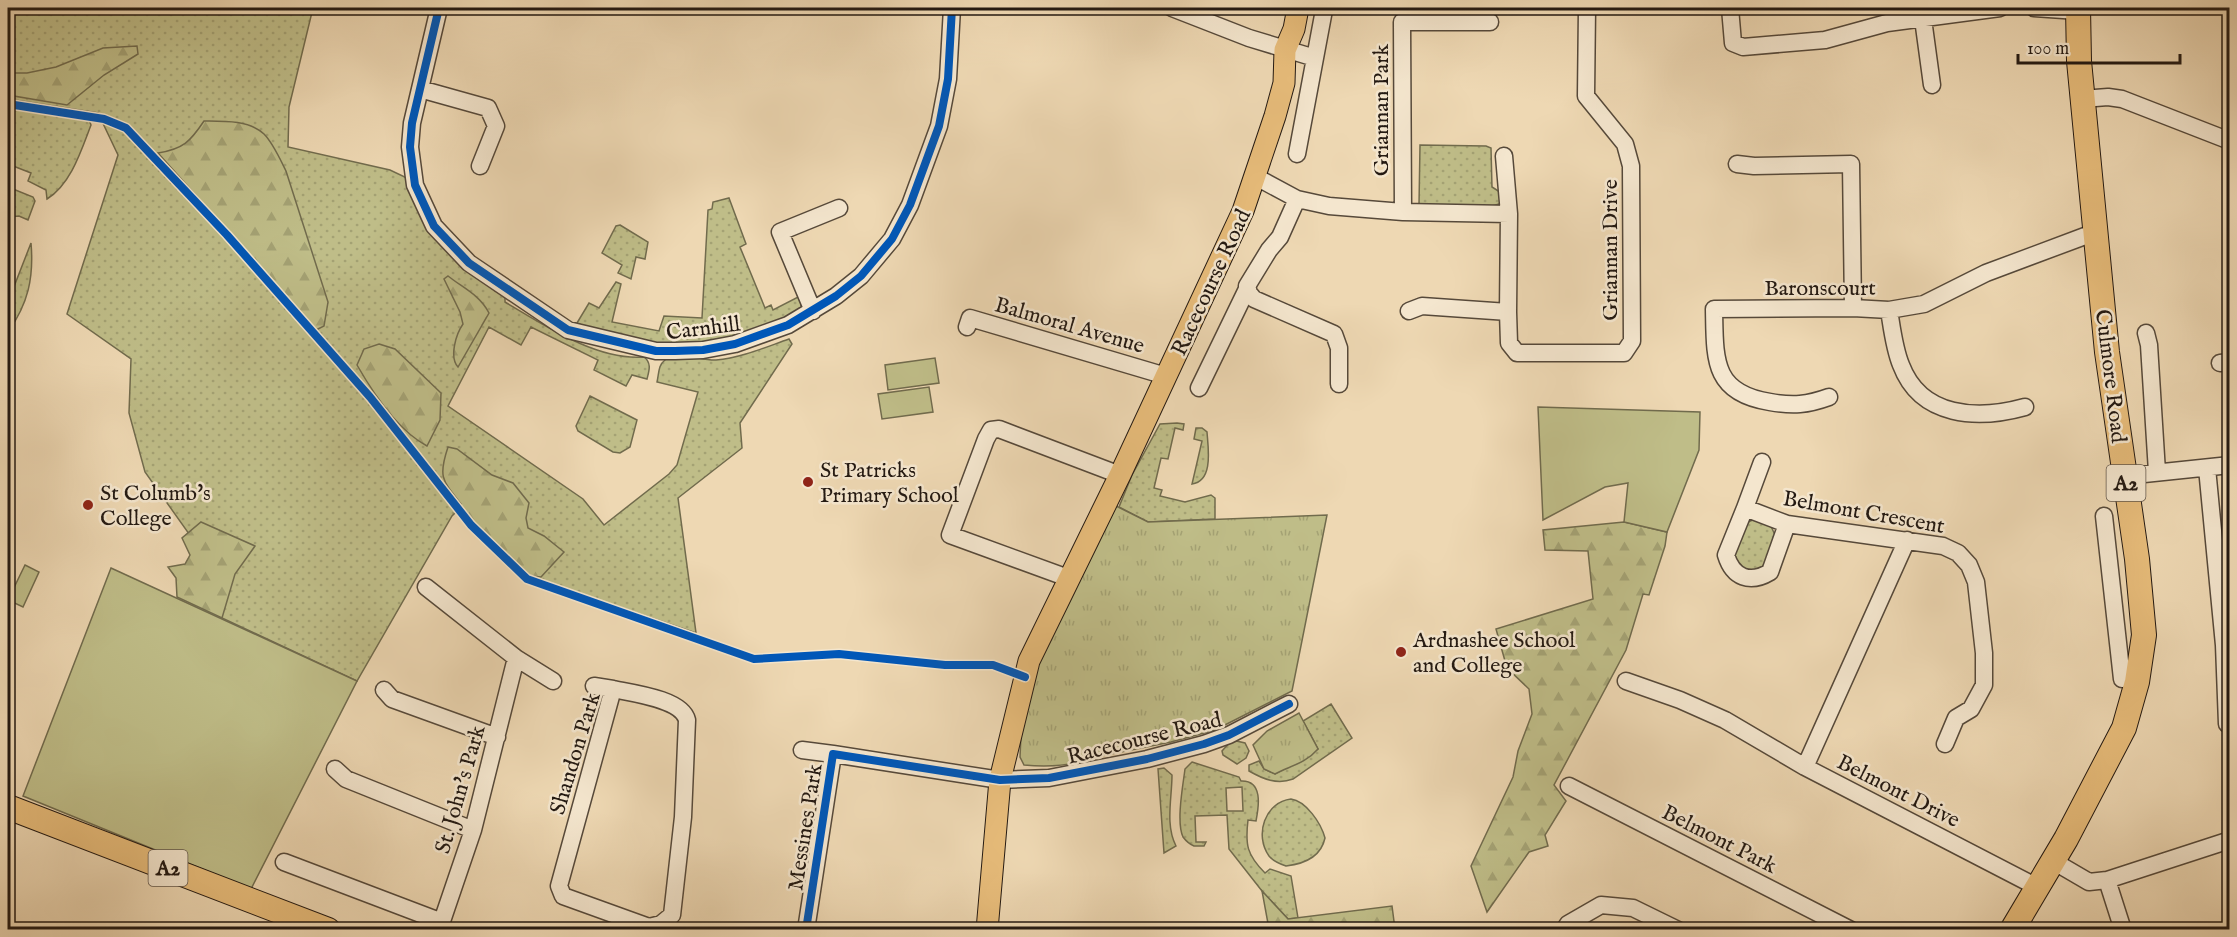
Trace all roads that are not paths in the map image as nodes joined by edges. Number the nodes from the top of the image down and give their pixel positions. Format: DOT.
graph roads {
  1 [pos="439,8"];
  2 [pos="952,8"];
  3 [pos="1172,8"];
  4 [pos="1298,8"];
  5 [pos="1587,8"];
  6 [pos="1730,8"];
  7 [pos="2000,8"];
  8 [pos="2034,8"];
  9 [pos="2078,9"];
  10 [pos="1324,10"];
  11 [pos="1447,15"];
  12 [pos="1923,19"];
  13 [pos="1490,22"];
  14 [pos="1285,50"];
  15 [pos="1315,58"];
  16 [pos="1932,86"];
  17 [pos="420,89"];
  18 [pos="2082,99"];
  19 [pos="2229,141"];
  20 [pos="1297,154"];
  21 [pos="1504,156"];
  22 [pos="1737,164"];
  23 [pos="480,166"];
  24 [pos="1256,177"];
  25 [pos="1297,199"];
  26 [pos="839,208"];
  27 [pos="1404,212"];
  28 [pos="1509,214"];
  29 [pos="2096,236"];
  30 [pos="1248,289"];
  31 [pos="1853,308"];
  32 [pos="1889,310"];
  33 [pos="813,311"];
  34 [pos="1409,311"];
  35 [pos="1508,312"];
  36 [pos="967,327"];
  37 [pos="2146,333"];
  38 [pos="1166,376"];
  39 [pos="1339,384"];
  40 [pos="1199,388"];
  41 [pos="1829,397"];
  42 [pos="2025,407"];
  43 [pos="1762,462"];
  44 [pos="2229,465"];
  45 [pos="2207,468"];
  46 [pos="2157,472"];
  47 [pos="1120,475"];
  48 [pos="2125,476"];
  49 [pos="1745,508"];
  50 [pos="2104,516"];
  51 [pos="1786,524"];
  52 [pos="1907,540"];
  53 [pos="1068,578"];
  54 [pos="2138,579"];
  55 [pos="2111,582"];
  56 [pos="426,587"];
  57 [pos="516,658"];
  58 [pos="2122,679"];
  59 [pos="554,681"];
  60 [pos="1626,681"];
  61 [pos="594,686"];
  62 [pos="613,689"];
  63 [pos="384,690"];
  64 [pos="1289,704"];
  65 [pos="2227,724"];
  66 [pos="497,737"];
  67 [pos="1945,744"];
  68 [pos="802,750"];
  69 [pos="833,754"];
  70 [pos="1805,767"];
  71 [pos="335,769"];
  72 [pos="1000,780"];
  73 [pos="1569,786"];
  74 [pos="8,807"];
  75 [pos="472,830"];
  76 [pos="2229,840"];
  77 [pos="2053,861"];
  78 [pos="284,862"];
  79 [pos="2107,880"];
  80 [pos="2037,887"];
  81 [pos="611,922"];
  82 [pos="441,926"];
  83 [pos="328,930"];
  84 [pos="806,930"];
  85 [pos="987,930"];
  86 [pos="1564,930"];
  87 [pos="1678,930"];
  88 [pos="1851,930"];
  89 [pos="2012,930"];
  90 [pos="2123,930"];
  1 -- 17 [label="street, Carnhill"];
  2 -- 33 [label="street, Carnhill"];
  3 -- 14 [label="street"];
  4 -- 14 [label="main road, Racecourse Road"];
  5 -- 35 [label="street, Griannan Drive"];
  6 -- 12 [label="street"];
  7 -- 12 [label="street"];
  8 -- 9 [label="street"];
  9 -- 18 [label="highway, Culmore Road / A2"];
  10 -- 15 [label="street"];
  11 -- 13 [label="street, Griannan Park"];
  11 -- 27 [label="street, Griannan Park"];
  12 -- 16 [label="street"];
  14 -- 15 [label="street"];
  14 -- 24 [label="main road, Racecourse Road"];
  15 -- 20 [label="street"];
  17 -- 23 [label="street"];
  17 -- 33 [label="street, Carnhill"];
  18 -- 19 [label="street"];
  18 -- 29 [label="highway, Culmore Road / A2"];
  21 -- 28 [label="street, Griannan Drive"];
  22 -- 31 [label="street"];
  24 -- 25 [label="street"];
  24 -- 38 [label="main road, Racecourse Road"];
  25 -- 27 [label="street"];
  25 -- 30 [label="street"];
  26 -- 33 [label="street"];
  27 -- 28 [label="street"];
  28 -- 35 [label="street, Griannan Drive"];
  29 -- 32 [label="street, Baronscourt"];
  29 -- 48 [label="highway, Culmore Road / A2"];
  30 -- 39 [label="street"];
  30 -- 40 [label="street"];
  31 -- 32 [label="street, Baronscourt"];
  31 -- 41 [label="street, Baronscourt"];
  32 -- 42 [label="street"];
  34 -- 35 [label="street"];
  36 -- 38 [label="street, Balmoral Avenue"];
  37 -- 46 [label="street"];
  38 -- 47 [label="main road, Racecourse Road"];
  43 -- 49 [label="street, Belmont Crescent"];
  44 -- 45 [label="street"];
  45 -- 46 [label="street"];
  45 -- 65 [label="street"];
  46 -- 48 [label="street"];
  47 -- 53 [label="main road, Racecourse Road"];
  47 -- 53 [label="street"];
  48 -- 54 [label="highway, Culmore Road / A2"];
  49 -- 51 [label="street, Belmont Crescent"];
  49 -- 51 [label="street"];
  50 -- 55 [label="street"];
  51 -- 52 [label="street, Belmont Crescent"];
  52 -- 67 [label="street, Belmont Crescent"];
  52 -- 70 [label="street"];
  53 -- 72 [label="main road, Racecourse Road"];
  54 -- 55 [label="street"];
  54 -- 77 [label="highway, Culmore Road / A2"];
  55 -- 58 [label="street"];
  56 -- 57 [label="street"];
  57 -- 59 [label="street"];
  57 -- 66 [label="street, St. John's Park"];
  60 -- 70 [label="street, Belmont Drive"];
  61 -- 62 [label="street"];
  62 -- 81 [label="street, Shandon Park"];
  62 -- 81 [label="street, Shandon Park"];
  63 -- 66 [label="street"];
  64 -- 72 [label="street, Racecourse Road"];
  66 -- 75 [label="street, St. John's Park"];
  68 -- 69 [label="street, Messines Park"];
  69 -- 72 [label="street, Messines Park"];
  69 -- 84 [label="street, Messines Park"];
  70 -- 80 [label="street, Belmont Drive"];
  71 -- 75 [label="street"];
  72 -- 85 [label="main road, Racecourse Road"];
  73 -- 88 [label="street, Belmont Park"];
  74 -- 83 [label="highway, A2"];
  75 -- 82 [label="street, St. John's Park"];
  76 -- 79 [label="street"];
  77 -- 79 [label="street"];
  77 -- 80 [label="highway, Culmore Road / A2"];
  78 -- 82 [label="street"];
  79 -- 90 [label="street"];
  80 -- 89 [label="highway, Culmore Road / A2"];
  86 -- 87 [label="street"];
}
